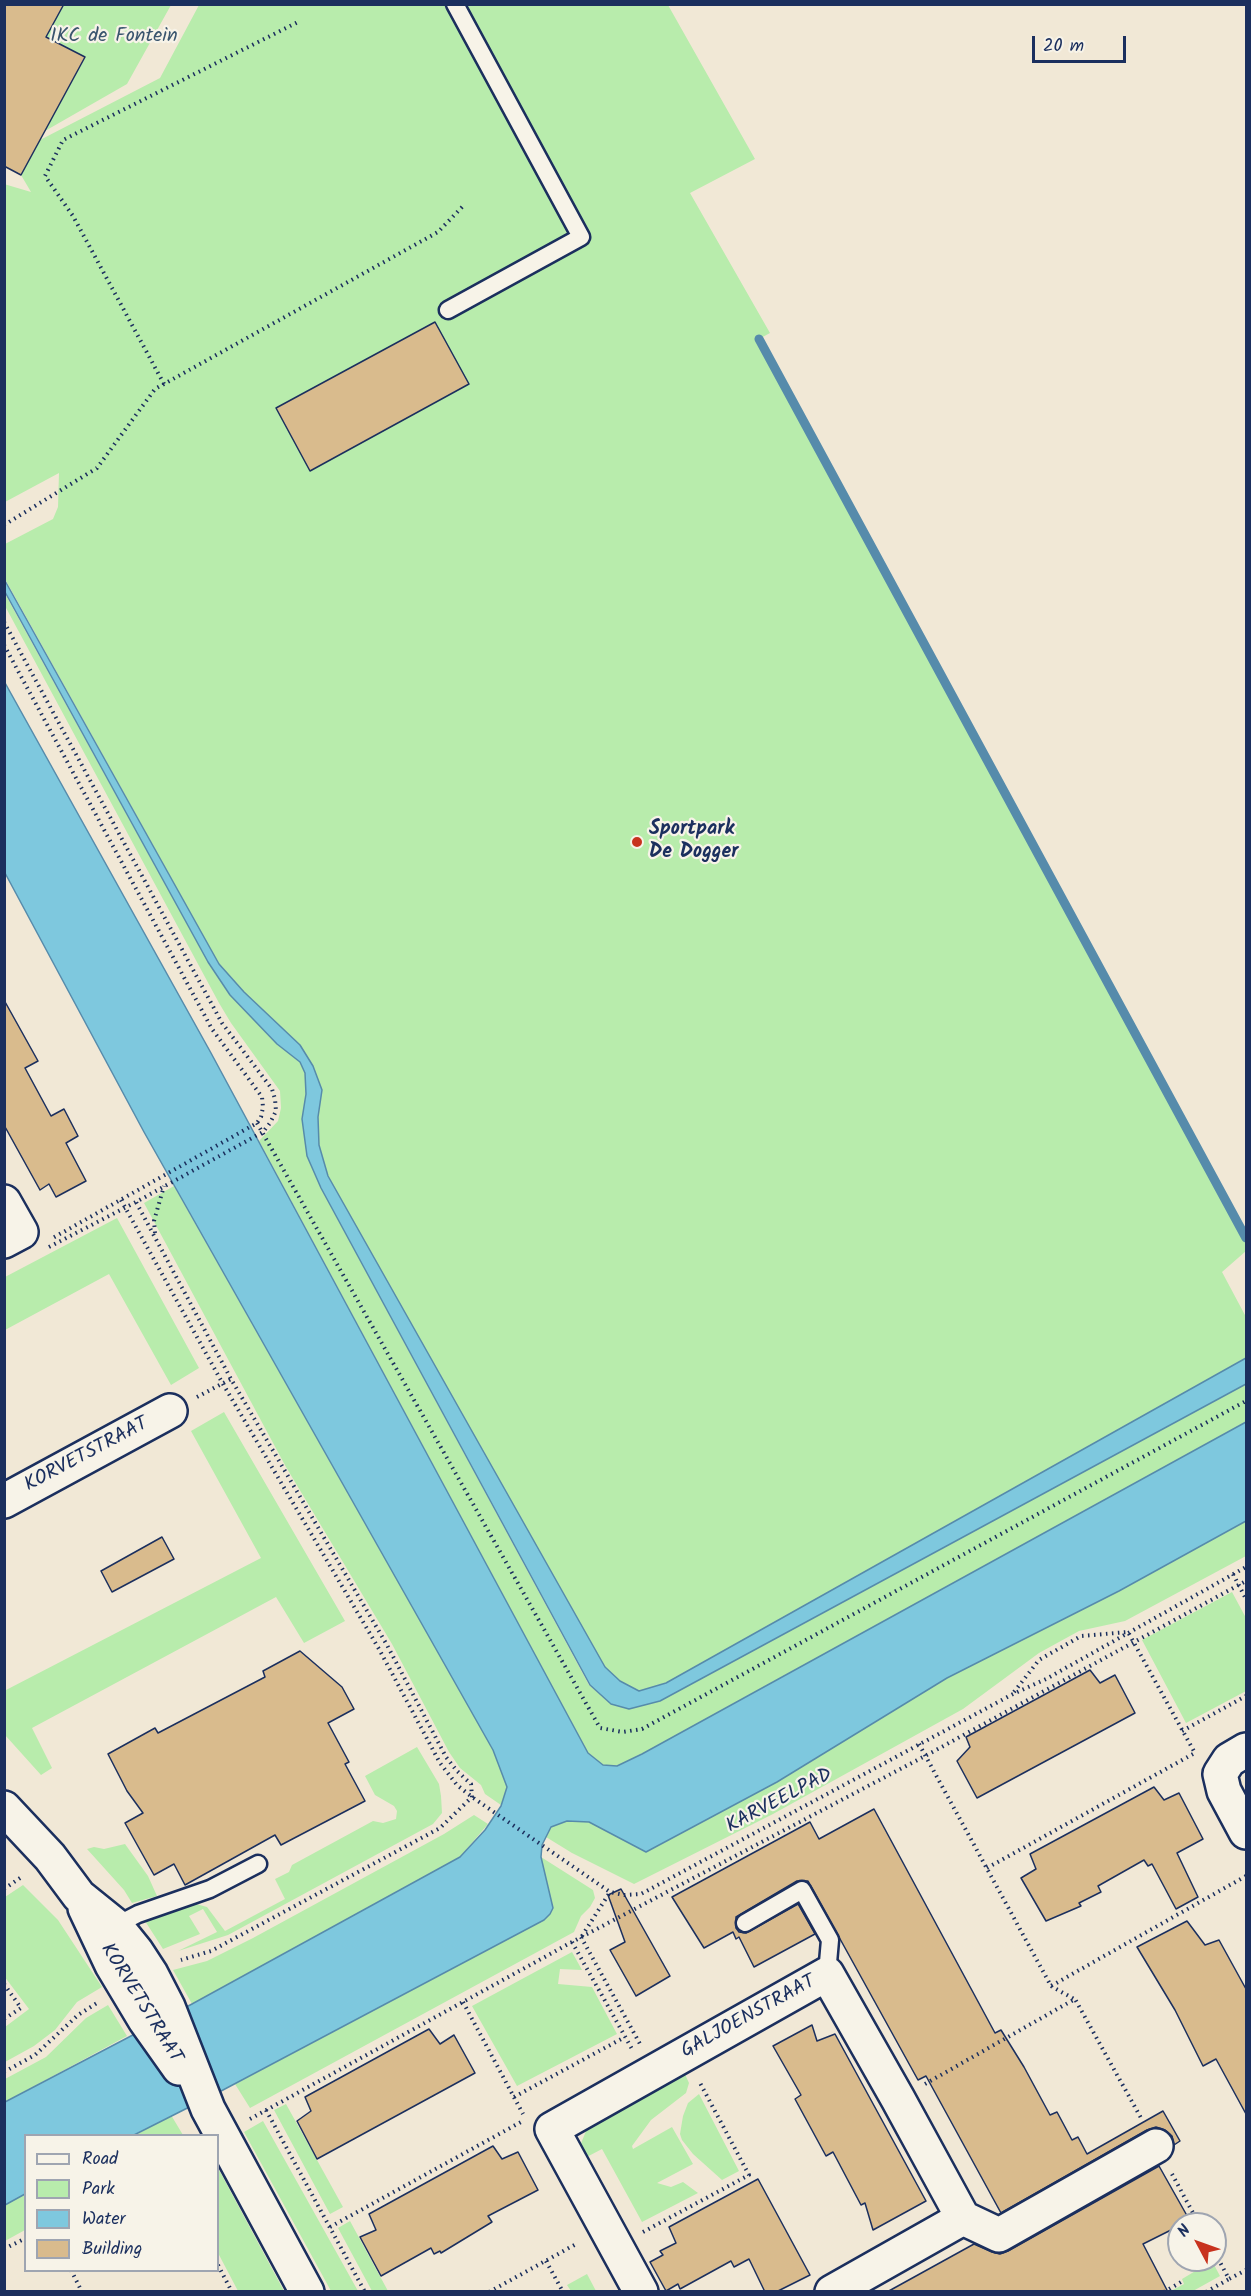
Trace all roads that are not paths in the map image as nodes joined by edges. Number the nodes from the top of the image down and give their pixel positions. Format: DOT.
graph roads {
  1 [pos="455,4"];
  2 [pos="448,310"];
  3 [pos="4,1202"];
  4 [pos="11,1238"];
  5 [pos="170,1411"];
  6 [pos="4,1501"];
  7 [pos="1246,1750"];
  8 [pos="4,1808"];
  9 [pos="1246,1832"];
  10 [pos="258,1864"];
  11 [pos="745,1923"];
  12 [pos="106,1931"];
  13 [pos="827,1974"];
  14 [pos="1156,2146"];
  15 [pos="963,2218"];
  16 [pos="307,2292"];
  17 [pos="640,2292"];
  18 [pos="832,2292"];
  1 -- 2 [label="lane"];
  3 -- 4 [label="street"];
  5 -- 6 [label="street, KORVETSTRAAT"];
  7 -- 9 [label="street"];
  8 -- 12 [label="street, KORVETSTRAAT"];
  10 -- 12 [label="lane"];
  11 -- 13 [label="lane"];
  12 -- 16 [label="street, KORVETSTRAAT"];
  13 -- 15 [label="street, GALJOENSTRAAT"];
  13 -- 17 [label="street, GALJOENSTRAAT"];
  14 -- 15 [label="street"];
  15 -- 18 [label="street"];
}
